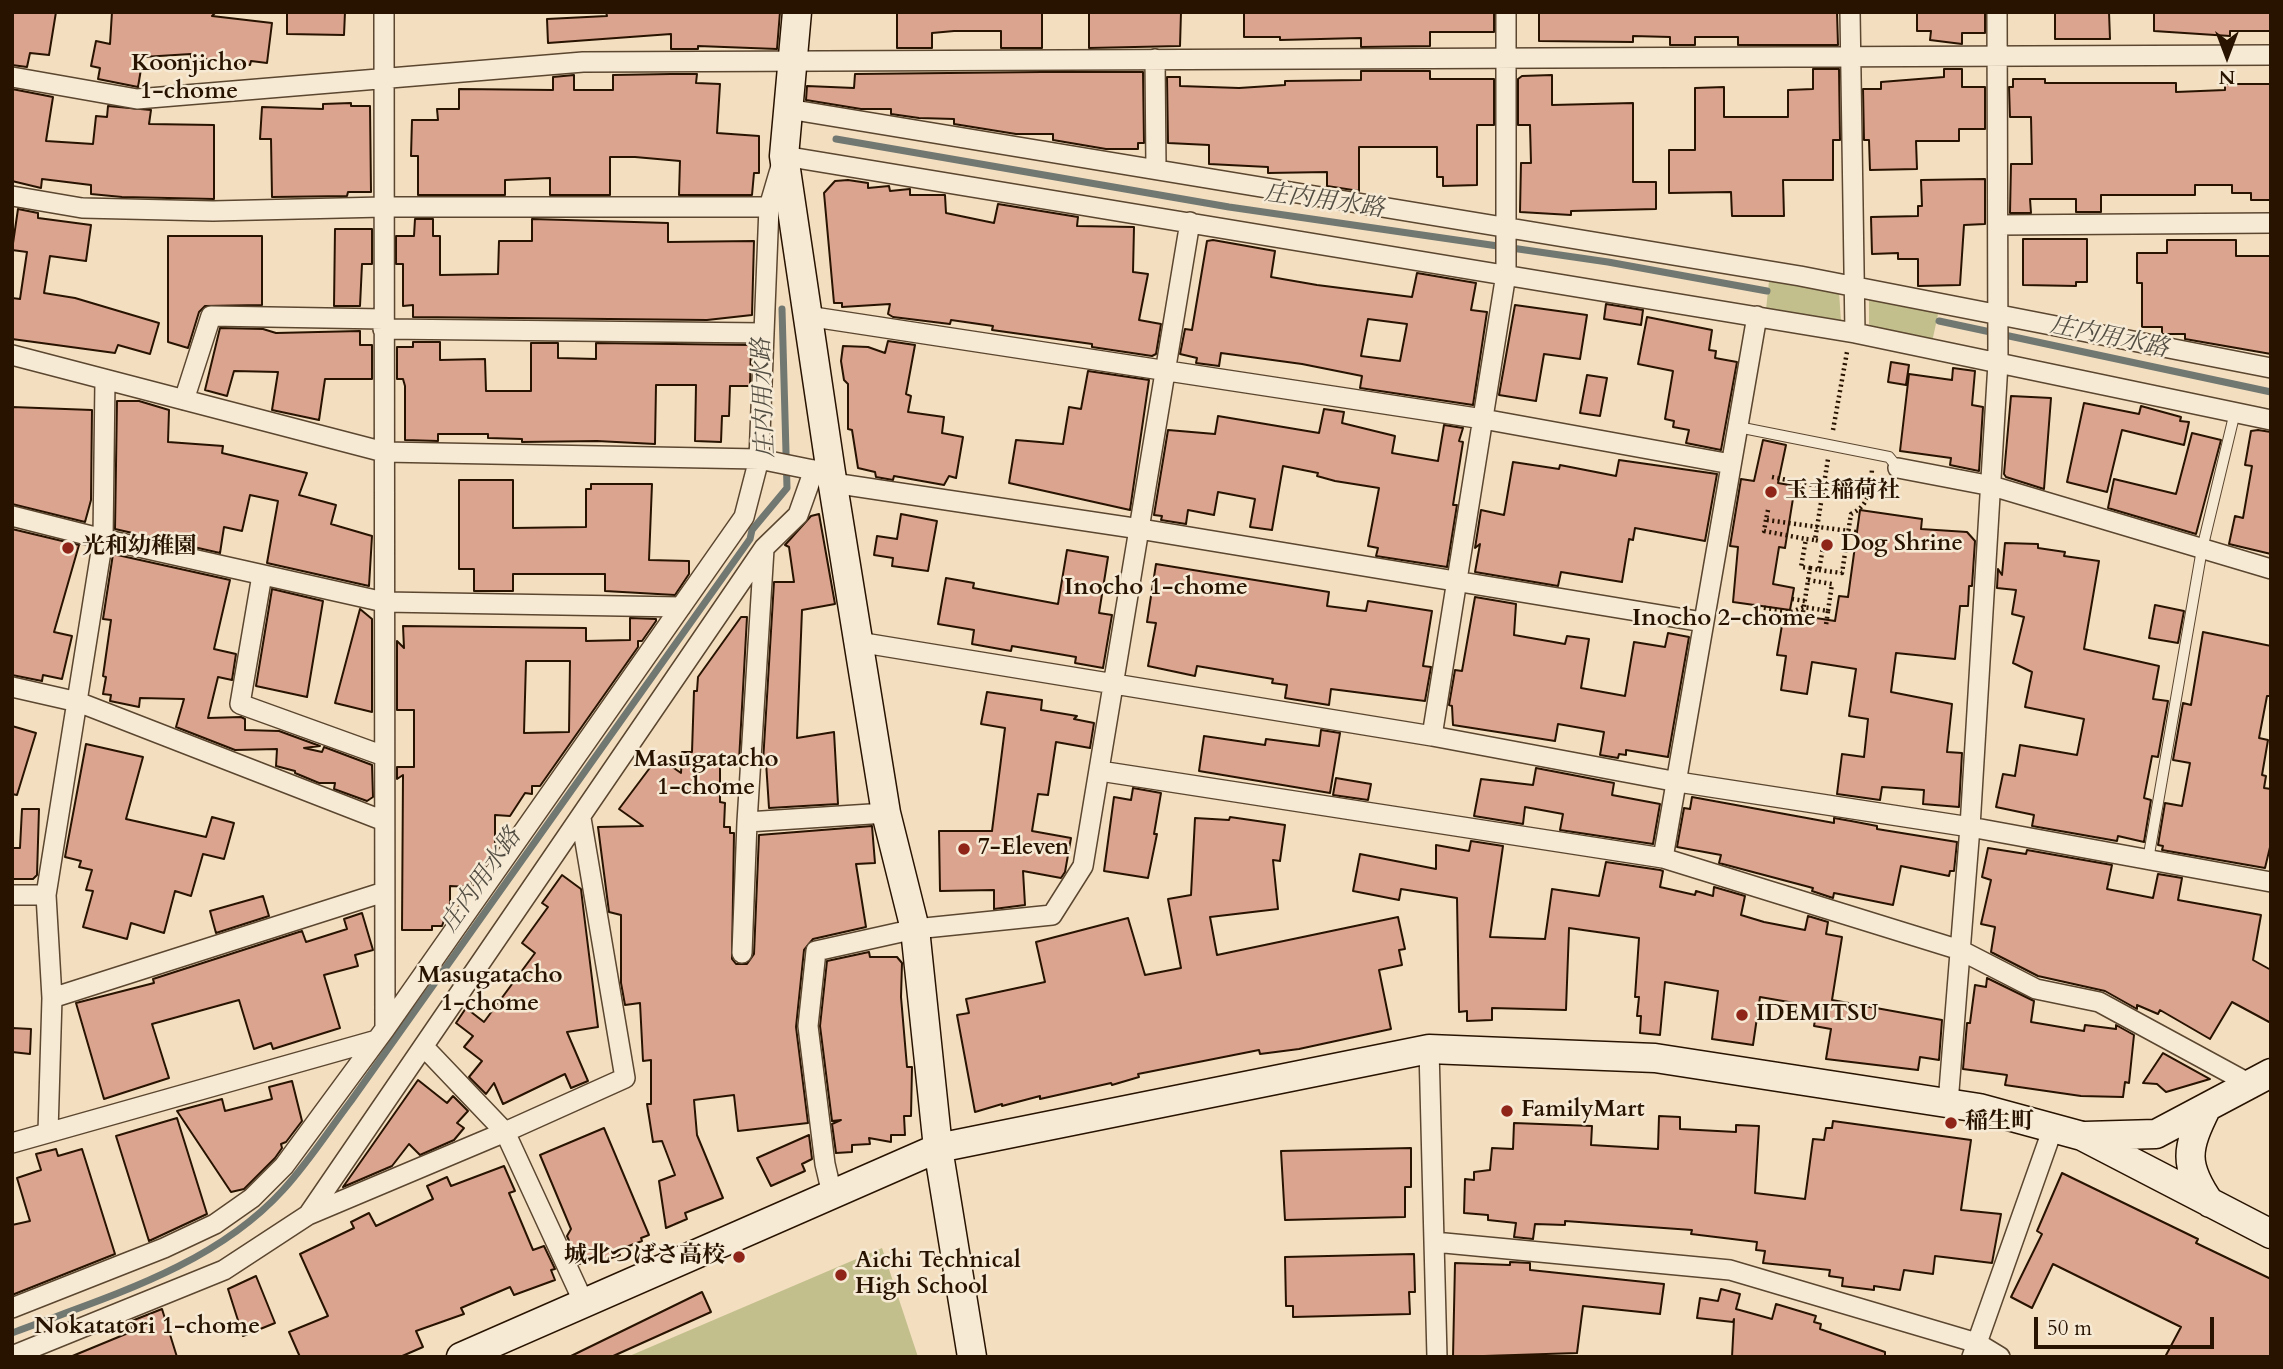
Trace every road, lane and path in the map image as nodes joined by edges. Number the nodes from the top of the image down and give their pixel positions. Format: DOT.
graph roads {
  1 [pos="384,12"];
  2 [pos="797,12"];
  3 [pos="1506,12"];
  4 [pos="1850,12"];
  5 [pos="1997,12"];
  6 [pos="2271,55"];
  7 [pos="1997,56"];
  8 [pos="1851,57"];
  9 [pos="1155,58"];
  10 [pos="1507,58"];
  11 [pos="793,60"];
  12 [pos="384,76"];
  13 [pos="12,77"];
  14 [pos="788,108"];
  15 [pos="784,156"];
  16 [pos="1156,168"];
  17 [pos="12,196"];
  18 [pos="383,207"];
  19 [pos="769,207"];
  20 [pos="1190,222"];
  21 [pos="2271,223"];
  22 [pos="1999,225"];
  23 [pos="1508,229"];
  24 [pos="1506,274"];
  25 [pos="1854,286"];
  26 [pos="2000,315"];
  27 [pos="807,316"];
  28 [pos="1757,316"];
  29 [pos="383,324"];
  30 [pos="764,333"];
  31 [pos="1851,339"];
  32 [pos="12,355"];
  33 [pos="1998,363"];
  34 [pos="2271,368"];
  35 [pos="1166,371"];
  36 [pos="105,380"];
  37 [pos="184,400"];
  38 [pos="2235,412"];
  39 [pos="1483,419"];
  40 [pos="2271,420"];
  41 [pos="1738,427"];
  42 [pos="1830,446"];
  43 [pos="384,452"];
  44 [pos="1873,460"];
  45 [pos="768,461"];
  46 [pos="1731,464"];
  47 [pos="1898,468"];
  48 [pos="821,474"];
  49 [pos="1772,477"];
  50 [pos="1992,486"];
  51 [pos="1823,488"];
  52 [pos="1843,491"];
  53 [pos="1768,510"];
  54 [pos="12,516"];
  55 [pos="1766,520"];
  56 [pos="1817,528"];
  57 [pos="1140,529"];
  58 [pos="1848,532"];
  59 [pos="1856,532"];
  60 [pos="103,539"];
  61 [pos="1806,539"];
  62 [pos="1815,540"];
  63 [pos="764,548"];
  64 [pos="2202,549"];
  65 [pos="1810,568"];
  66 [pos="2271,569"];
  67 [pos="1819,570"];
  68 [pos="262,575"];
  69 [pos="1808,580"];
  70 [pos="1456,581"];
  71 [pos="1792,599"];
  72 [pos="384,602"];
  73 [pos="1753,606"];
  74 [pos="681,607"];
  75 [pos="1804,607"];
  76 [pos="1828,611"];
  77 [pos="1703,622"];
  78 [pos="1826,625"];
  79 [pos="858,642"];
  80 [pos="1115,684"];
  81 [pos="12,687"];
  82 [pos="78,702"];
  83 [pos="1432,736"];
  84 [pos="384,756"];
  85 [pos="1100,771"];
  86 [pos="1678,782"];
  87 [pos="886,813"];
  88 [pos="581,818"];
  89 [pos="384,821"];
  90 [pos="747,822"];
  91 [pos="1970,827"];
  92 [pos="1663,858"];
  93 [pos="2148,860"];
  94 [pos="2271,882"];
  95 [pos="384,892"];
  96 [pos="12,895"];
  97 [pos="46,895"];
  98 [pos="915,929"];
  99 [pos="1960,950"];
  100 [pos="742,953"];
  101 [pos="52,998"];
  102 [pos="381,1035"];
  103 [pos="424,1047"];
  104 [pos="1429,1049"];
  105 [pos="2260,1079"];
  106 [pos="1948,1103"];
  107 [pos="2207,1107"];
  108 [pos="2053,1128"];
  109 [pos="48,1132"];
  110 [pos="505,1132"];
  111 [pos="2082,1136"];
  112 [pos="12,1143"];
  113 [pos="938,1147"];
  114 [pos="832,1194"];
  115 [pos="2210,1203"];
  116 [pos="308,1215"];
  117 [pos="2271,1234"];
  118 [pos="1434,1242"];
  119 [pos="584,1303"];
  120 [pos="12,1308"];
  121 [pos="1975,1350"];
  122 [pos="12,1356"];
  123 [pos="461,1357"];
  124 [pos="972,1357"];
  125 [pos="1437,1357"];
  126 [pos="2000,1357"];
  1 -- 12 [label="street"];
  2 -- 11 [label="street"];
  3 -- 10 [label="street"];
  4 -- 8 [label="street"];
  5 -- 7 [label="street"];
  6 -- 7 [label="street"];
  7 -- 8 [label="street"];
  7 -- 22 [label="street"];
  8 -- 10 [label="street"];
  8 -- 25 [label="street"];
  9 -- 10 [label="street"];
  9 -- 11 [label="street"];
  9 -- 16 [label="street"];
  10 -- 23 [label="street"];
  11 -- 12 [label="street"];
  11 -- 14 [label="street"];
  12 -- 13 [label="street"];
  12 -- 18 [label="street"];
  14 -- 15 [label="street"];
  14 -- 16 [label="street"];
  15 -- 19 [label="street"];
  15 -- 20 [label="street"];
  15 -- 27 [label="street"];
  16 -- 23 [label="street"];
  17 -- 18 [label="street"];
  18 -- 19 [label="street"];
  18 -- 29 [label="street"];
  19 -- 30 [label="street"];
  20 -- 24 [label="street"];
  20 -- 35 [label="street"];
  21 -- 22 [label="street"];
  22 -- 26 [label="street"];
  23 -- 24 [label="street"];
  23 -- 25 [label="street"];
  24 -- 28 [label="street"];
  24 -- 39 [label="street"];
  25 -- 26 [label="street"];
  25 -- 31 [label="street"];
  26 -- 33 [label="street"];
  26 -- 34 [label="street"];
  27 -- 35 [label="street"];
  27 -- 48 [label="street"];
  28 -- 31 [label="street"];
  28 -- 41 [label="street"];
  29 -- 30 [label="street"];
  29 -- 37 [label="street"];
  29 -- 43 [label="street"];
  30 -- 45 [label="street"];
  31 -- 33 [label="street"];
  31 -- 42 [label="path"];
  32 -- 36 [label="street"];
  33 -- 38 [label="street"];
  33 -- 50 [label="street"];
  35 -- 39 [label="street"];
  35 -- 57 [label="street"];
  36 -- 37 [label="street"];
  36 -- 60 [label="street"];
  37 -- 43 [label="street"];
  38 -- 40 [label="street"];
  38 -- 64 [label="lane"];
  39 -- 46 [label="street"];
  39 -- 70 [label="street"];
  41 -- 42 [label="lane"];
  41 -- 46 [label="street"];
  42 -- 47 [label="lane"];
  42 -- 51 [label="path"];
  43 -- 45 [label="street"];
  43 -- 72 [label="street"];
  44 -- 58 [label="path"];
  45 -- 48 [label="street"];
  45 -- 74 [label="street"];
  46 -- 77 [label="street"];
  47 -- 50 [label="street"];
  48 -- 57 [label="street"];
  48 -- 63 [label="street"];
  48 -- 79 [label="street"];
  49 -- 51 [label="path"];
  50 -- 64 [label="street"];
  50 -- 91 [label="street"];
  51 -- 52 [label="path"];
  51 -- 56 [label="path"];
  53 -- 55 [label="path"];
  54 -- 60 [label="street"];
  55 -- 56 [label="path"];
  55 -- 61 [label="path"];
  56 -- 58 [label="path"];
  56 -- 62 [label="path"];
  57 -- 70 [label="street"];
  57 -- 80 [label="street"];
  58 -- 59 [label="path"];
  58 -- 67 [label="path"];
  60 -- 68 [label="street"];
  60 -- 82 [label="street"];
  61 -- 62 [label="path"];
  61 -- 65 [label="path"];
  62 -- 67 [label="path"];
  63 -- 88 [label="street"];
  63 -- 90 [label="street"];
  64 -- 66 [label="street"];
  64 -- 93 [label="lane"];
  65 -- 67 [label="path"];
  65 -- 69 [label="path"];
  68 -- 72 [label="street"];
  68 -- 84 [label="street"];
  69 -- 75 [label="path"];
  69 -- 76 [label="path"];
  70 -- 77 [label="street"];
  70 -- 83 [label="street"];
  71 -- 75 [label="path"];
  72 -- 74 [label="street"];
  72 -- 84 [label="street"];
  73 -- 75 [label="path"];
  74 -- 102 [label="street"];
  75 -- 76 [label="path"];
  76 -- 78 [label="path"];
  77 -- 86 [label="street"];
  79 -- 80 [label="street"];
  79 -- 87 [label="street"];
  80 -- 83 [label="street"];
  80 -- 85 [label="street"];
  81 -- 82 [label="street"];
  82 -- 89 [label="street"];
  82 -- 97 [label="street"];
  83 -- 86 [label="street"];
  84 -- 89 [label="street"];
  85 -- 92 [label="street"];
  85 -- 98 [label="street"];
  86 -- 91 [label="street"];
  86 -- 92 [label="street"];
  87 -- 90 [label="street"];
  87 -- 98 [label="street"];
  88 -- 103 [label="street"];
  88 -- 110 [label="street"];
  89 -- 95 [label="street"];
  90 -- 100 [label="street"];
  91 -- 93 [label="street"];
  91 -- 99 [label="street"];
  92 -- 99 [label="street"];
  93 -- 94 [label="street"];
  95 -- 101 [label="street"];
  95 -- 102 [label="street"];
  96 -- 97 [label="street"];
  97 -- 101 [label="street"];
  98 -- 113 [label="street"];
  98 -- 114 [label="street"];
  99 -- 105 [label="street"];
  99 -- 106 [label="street"];
  101 -- 109 [label="street"];
  102 -- 109 [label="street"];
  102 -- 120 [label="street"];
  103 -- 110 [label="street"];
  103 -- 116 [label="street"];
  104 -- 106 [label="street"];
  104 -- 113 [label="street"];
  104 -- 118 [label="street"];
  105 -- 107 [label="street"];
  106 -- 108 [label="street"];
  107 -- 111 [label="street"];
  107 -- 115 [label="street"];
  108 -- 111 [label="street"];
  108 -- 121 [label="street"];
  109 -- 112 [label="street"];
  110 -- 116 [label="street"];
  110 -- 119 [label="street"];
  111 -- 115 [label="street"];
  113 -- 114 [label="street"];
  113 -- 124 [label="street"];
  114 -- 119 [label="street"];
  115 -- 117 [label="street"];
  116 -- 122 [label="street"];
  118 -- 121 [label="street"];
  118 -- 125 [label="street"];
  119 -- 123 [label="street"];
  121 -- 126 [label="street"];
}
